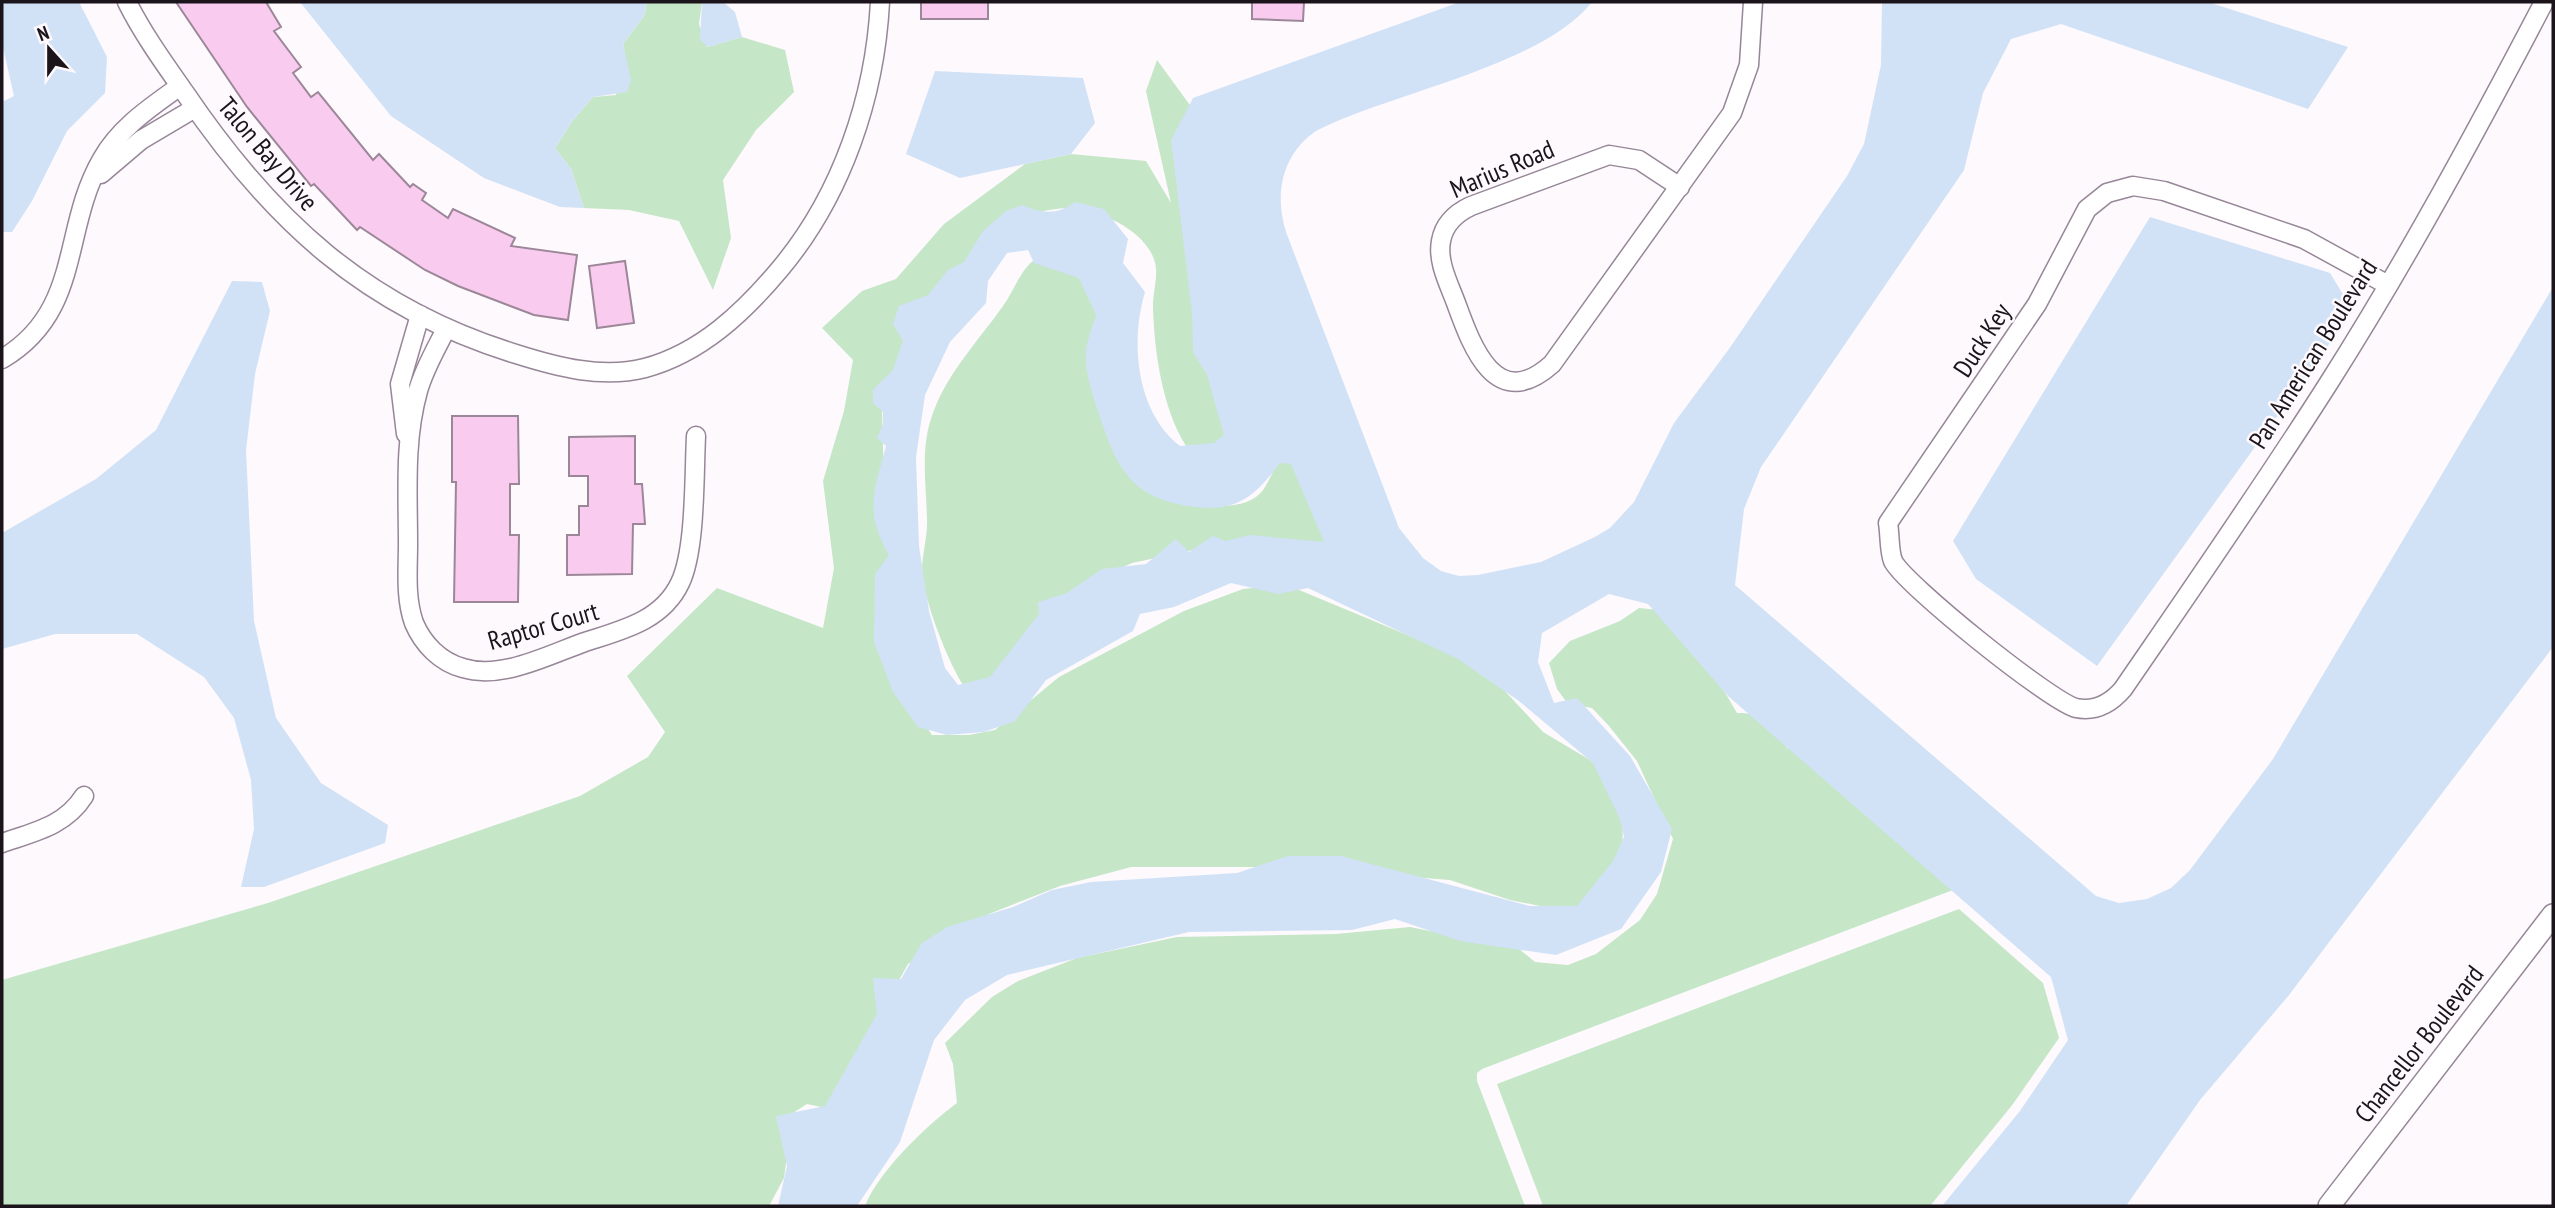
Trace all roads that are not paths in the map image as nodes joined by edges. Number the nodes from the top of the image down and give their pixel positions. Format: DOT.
graph roads {
  1 [pos="127,2"];
  2 [pos="880,2"];
  3 [pos="1753,2"];
  4 [pos="2544,2"];
  5 [pos="180,86"];
  6 [pos="195,108"];
  7 [pos="1680,187"];
  8 [pos="88,194"];
  9 [pos="2388,285"];
  10 [pos="420,316"];
  11 [pos="446,329"];
  12 [pos="2,359"];
  13 [pos="696,436"];
  14 [pos="408,441"];
  15 [pos="2093,708"];
  16 [pos="85,796"];
  17 [pos="2,844"];
  18 [pos="2553,915"];
  19 [pos="2329,1206"];
  1 -- 5 [label="street, Talon Bay Drive"];
  2 -- 11 [label="street, Talon Bay Drive"];
  3 -- 7 [label="street, Marius Road"];
  4 -- 9 [label="street, Pan American Boulevard"];
  5 -- 6 [label="street, Talon Bay Drive"];
  5 -- 8 [label="street"];
  6 -- 8 [label="street"];
  6 -- 10 [label="street, Talon Bay Drive"];
  7 -- 7 [label="street, Marius Road"];
  8 -- 12 [label="street"];
  9 -- 15 [label="street, Pan American Boulevard"];
  9 -- 15 [label="street, Duck Key"];
  10 -- 11 [label="street, Talon Bay Drive"];
  10 -- 14 [label="street, Raptor Court"];
  11 -- 14 [label="street, Raptor Court"];
  13 -- 14 [label="street, Raptor Court"];
  16 -- 17 [label="street"];
  18 -- 19 [label="street, Chancellor Boulevard"];
}
